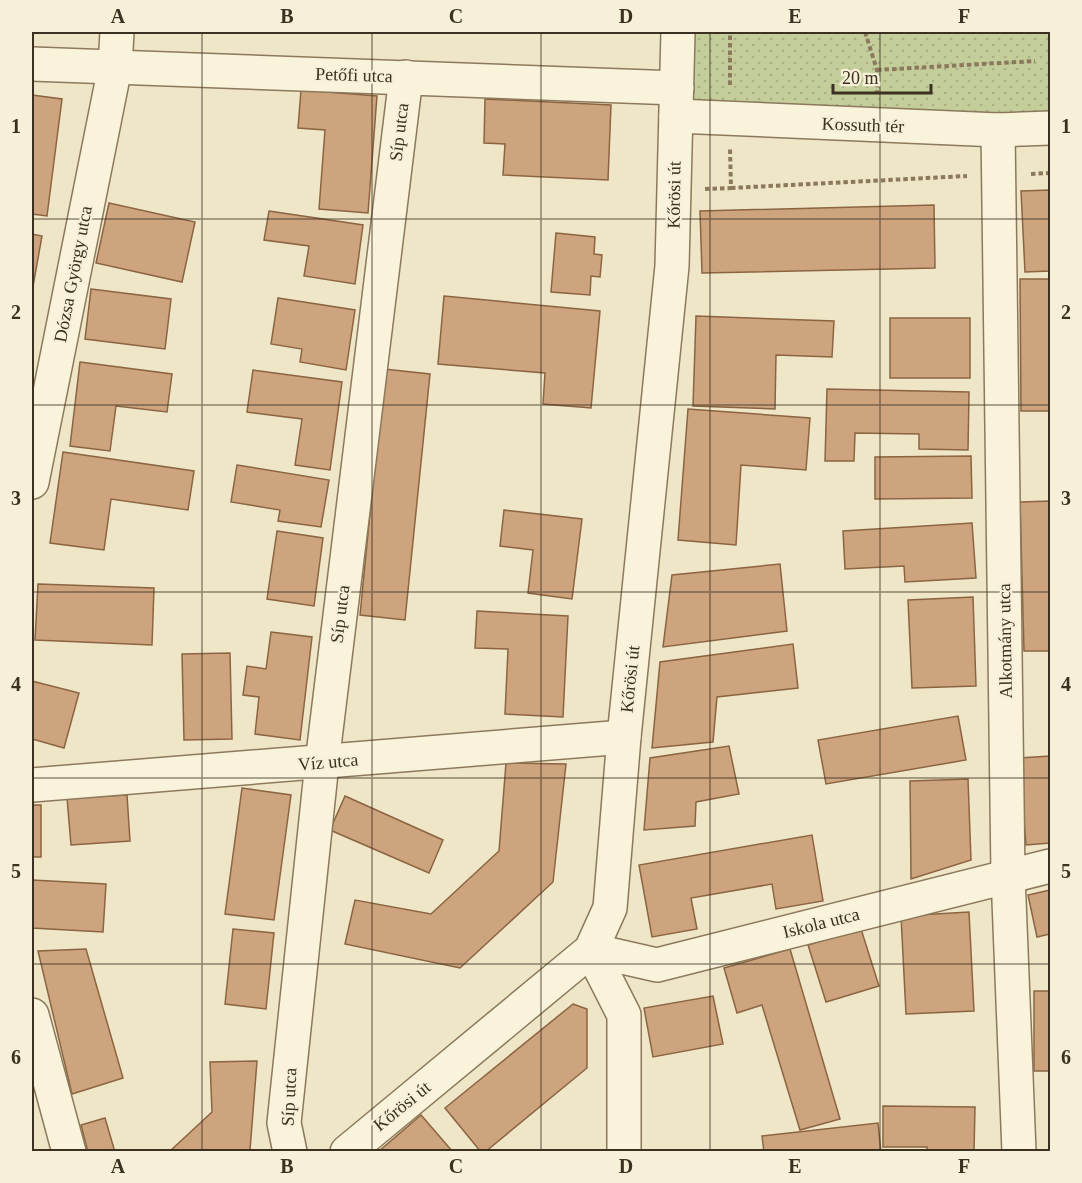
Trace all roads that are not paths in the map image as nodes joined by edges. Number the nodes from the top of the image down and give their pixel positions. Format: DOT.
graph roads {
  1 [pos="117,32"];
  2 [pos="678,32"];
  3 [pos="32,64"];
  4 [pos="115,66"];
  5 [pos="406,77"];
  6 [pos="676,102"];
  7 [pos="1050,128"];
  8 [pos="998,130"];
  9 [pos="32,482"];
  10 [pos="624,737"];
  11 [pos="322,763"];
  12 [pos="32,785"];
  13 [pos="1050,866"];
  14 [pos="1008,875"];
  15 [pos="591,951"];
  16 [pos="32,1015"];
  17 [pos="69,1152"];
  18 [pos="290,1152"];
  19 [pos="347,1152"];
  20 [pos="624,1152"];
  21 [pos="1019,1152"];
  1 -- 4 [label="street, Dózsa György utca"];
  2 -- 6 [label="street"];
  3 -- 4 [label="street, Petőfi utca"];
  4 -- 5 [label="street, Petőfi utca"];
  4 -- 9 [label="street, Dózsa György utca"];
  5 -- 6 [label="street, Petőfi utca"];
  5 -- 11 [label="street, Síp utca"];
  6 -- 8 [label="street, Kossuth tér"];
  6 -- 10 [label="street, Kőrösi út"];
  7 -- 8 [label="street, Kossuth tér"];
  8 -- 14 [label="street, Alkotmány utca"];
  10 -- 11 [label="street, Víz utca"];
  10 -- 15 [label="street, Kőrösi út"];
  11 -- 12 [label="street, Víz utca"];
  11 -- 18 [label="street, Síp utca"];
  13 -- 14 [label="street, Iskola utca"];
  14 -- 15 [label="street, Iskola utca"];
  14 -- 21 [label="street, Alkotmány utca"];
  15 -- 19 [label="street, Kőrösi út"];
  15 -- 20 [label="street"];
  16 -- 17 [label="street"];
}
